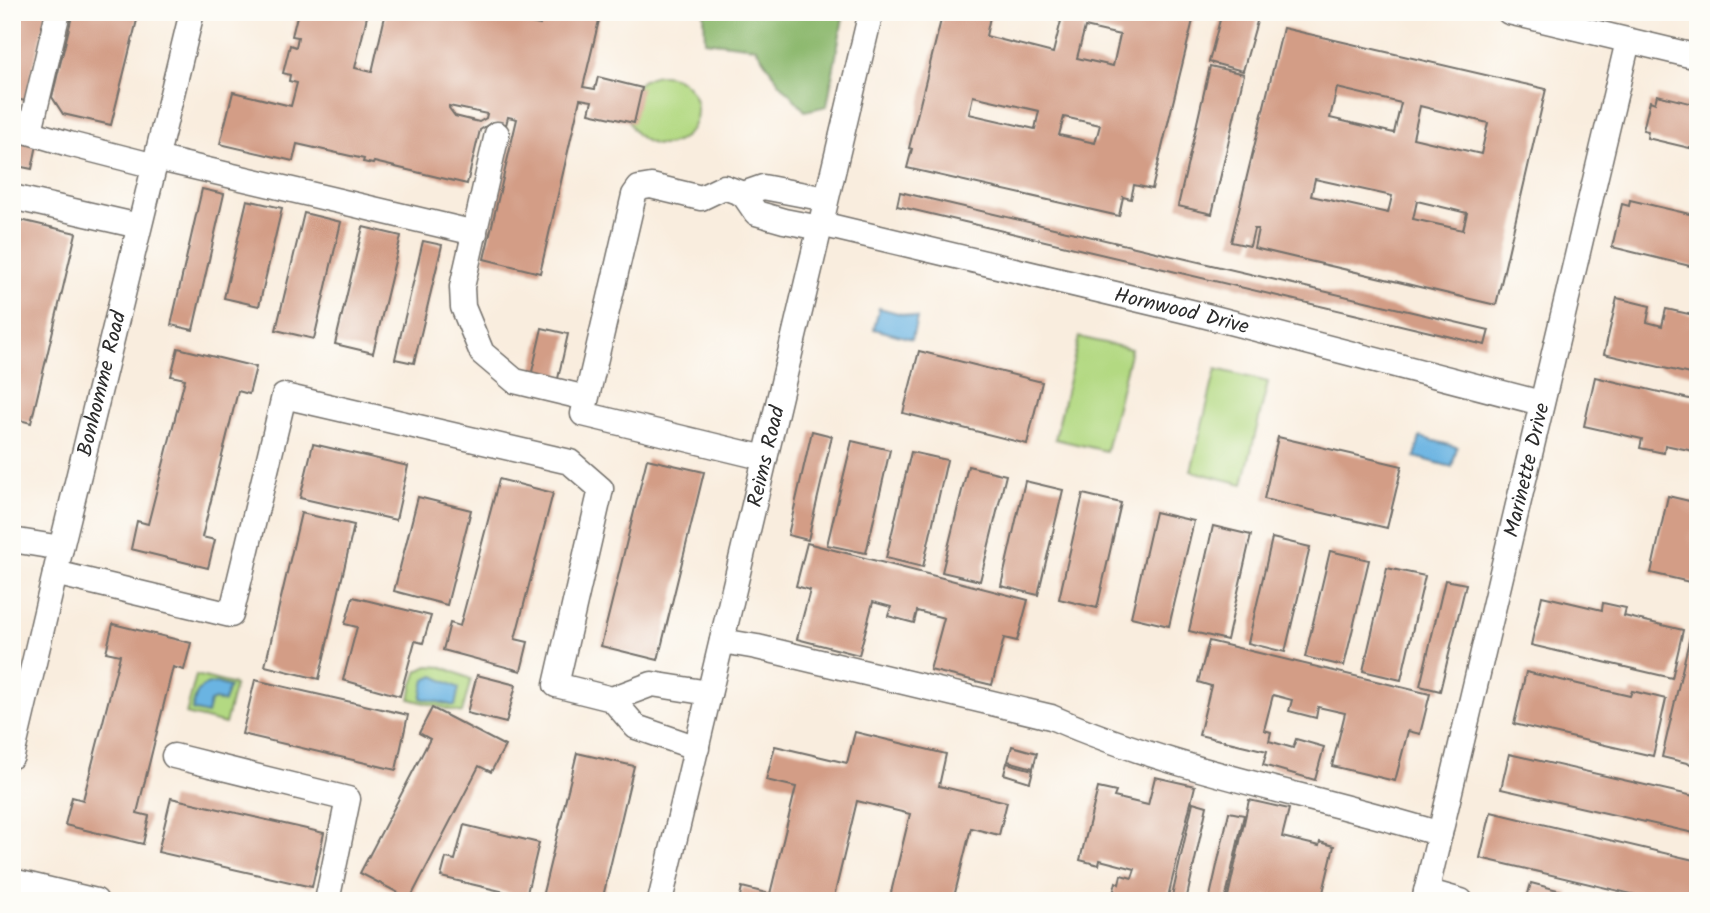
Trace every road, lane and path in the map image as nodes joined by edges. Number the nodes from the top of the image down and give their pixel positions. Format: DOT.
graph roads {
  1 [pos="58,12"];
  2 [pos="192,12"];
  3 [pos="871,12"];
  4 [pos="1509,12"];
  5 [pos="1628,41"];
  6 [pos="1698,57"];
  7 [pos="21,129"];
  8 [pos="497,134"];
  9 [pos="156,162"];
  10 [pos="743,194"];
  11 [pos="12,197"];
  12 [pos="826,199"];
  13 [pos="139,226"];
  14 [pos="820,226"];
  15 [pos="475,233"];
  16 [pos="586,398"];
  17 [pos="1541,403"];
  18 [pos="765,458"];
  19 [pos="12,540"];
  20 [pos="61,548"];
  21 [pos="55,573"];
  22 [pos="722,641"];
  23 [pos="709,693"];
  24 [pos="612,699"];
  25 [pos="697,748"];
  26 [pos="12,756"];
  27 [pos="174,757"];
  28 [pos="1440,834"];
  29 [pos="12,881"];
  30 [pos="1425,896"];
  31 [pos="96,901"];
  32 [pos="327,901"];
  33 [pos="660,901"];
  34 [pos="1461,901"];
  1 -- 7 [label="street"];
  2 -- 9 [label="street, Bonhomme Road"];
  3 -- 12 [label="street, Reims Road"];
  4 -- 5 [label="street"];
  5 -- 6 [label="street"];
  5 -- 17 [label="street, Marinette Drive"];
  7 -- 9 [label="street"];
  8 -- 15 [label="street"];
  9 -- 13 [label="street, Bonhomme Road"];
  9 -- 15 [label="street"];
  10 -- 12 [label="street"];
  10 -- 14 [label="street, Hornwood Drive"];
  10 -- 16 [label="street"];
  11 -- 13 [label="street"];
  12 -- 14 [label="street, Reims Road"];
  13 -- 20 [label="street, Bonhomme Road"];
  14 -- 17 [label="street, Hornwood Drive"];
  14 -- 18 [label="street, Reims Road"];
  15 -- 16 [label="street"];
  16 -- 18 [label="street"];
  17 -- 28 [label="street, Marinette Drive"];
  18 -- 22 [label="street, Reims Road"];
  19 -- 20 [label="street"];
  20 -- 21 [label="street, Bonhomme Road"];
  21 -- 24 [label="street"];
  21 -- 26 [label="street, Bonhomme Road"];
  22 -- 23 [label="street, Reims Road"];
  22 -- 28 [label="street"];
  23 -- 24 [label="street"];
  23 -- 25 [label="street, Reims Road"];
  24 -- 25 [label="street"];
  25 -- 33 [label="street, Reims Road"];
  27 -- 32 [label="street"];
  28 -- 30 [label="street, Marinette Drive"];
  29 -- 31 [label="street"];
  30 -- 34 [label="street"];
}
